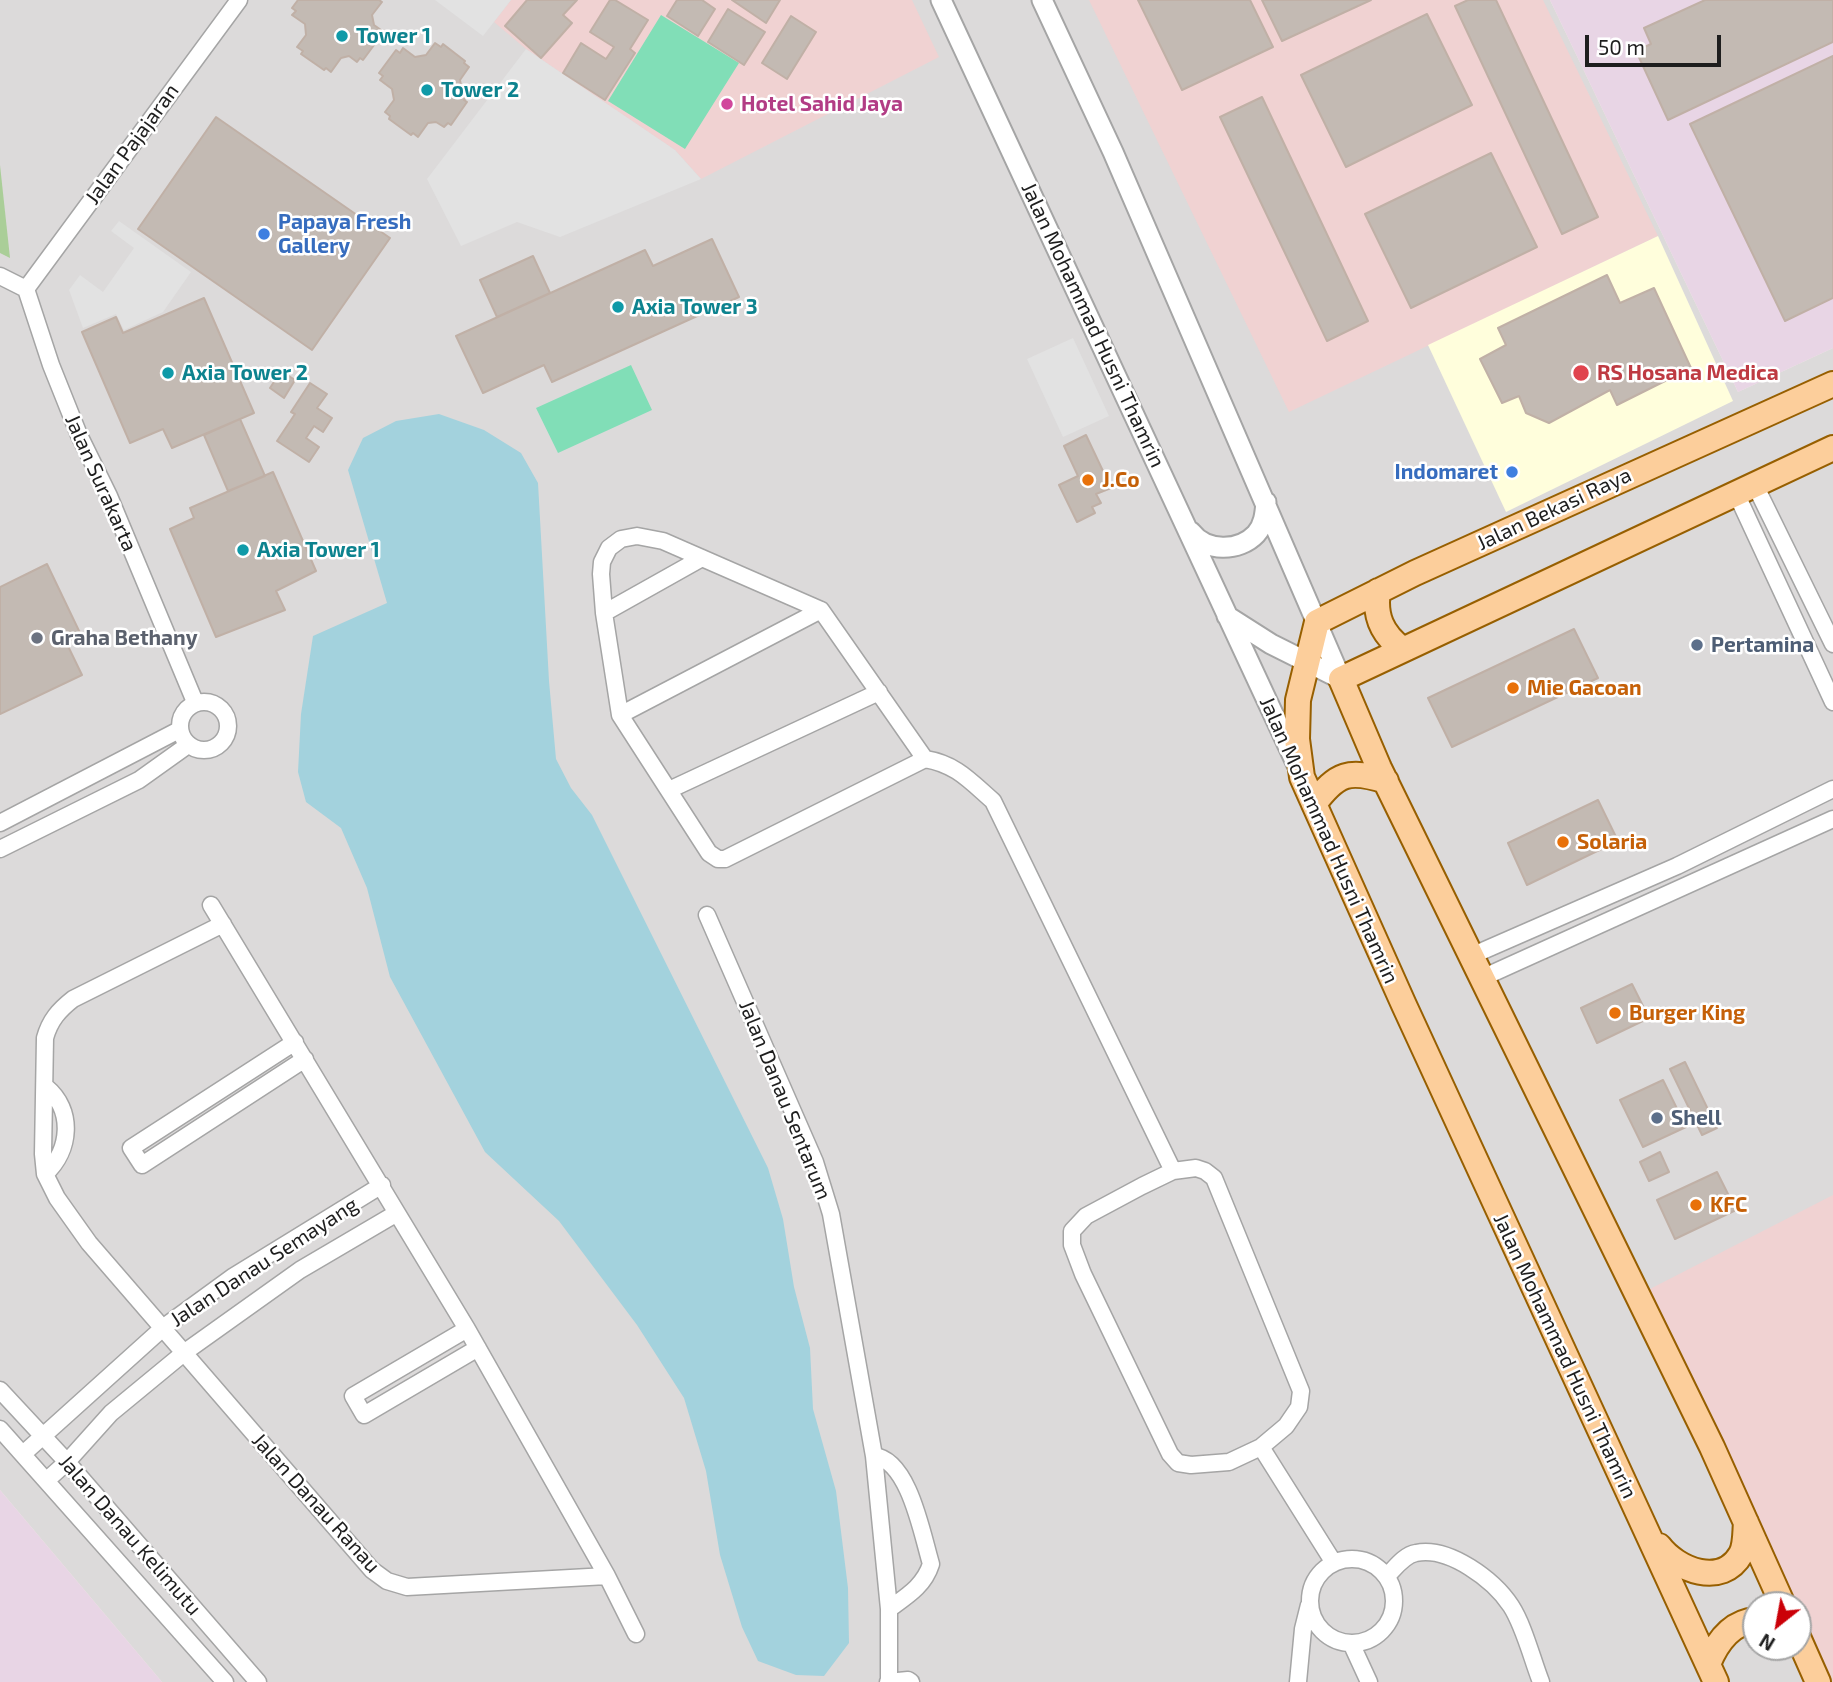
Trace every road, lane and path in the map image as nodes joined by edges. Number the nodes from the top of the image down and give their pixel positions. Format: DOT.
graph roads {
  1 [pos="239,0"];
  2 [pos="941,0"];
  3 [pos="1042,0"];
  4 [pos="0,276"];
  5 [pos="26,289"];
  6 [pos="1833,384"];
  7 [pos="1833,448"];
  8 [pos="1745,489"];
  9 [pos="1266,502"];
  10 [pos="1185,523"];
  11 [pos="702,558"];
  12 [pos="1378,591"];
  13 [pos="821,610"];
  14 [pos="604,613"];
  15 [pos="1227,616"];
  16 [pos="1317,622"];
  17 [pos="1833,644"];
  18 [pos="1402,649"];
  19 [pos="1306,663"];
  20 [pos="1341,679"];
  21 [pos="880,692"];
  22 [pos="195,702"];
  23 [pos="1833,702"];
  24 [pos="620,715"];
  25 [pos="179,730"];
  26 [pos="188,745"];
  27 [pos="925,759"];
  28 [pos="1302,777"];
  29 [pos="1386,780"];
  30 [pos="1833,789"];
  31 [pos="668,790"];
  32 [pos="1314,804"];
  33 [pos="1833,819"];
  34 [pos="0,822"];
  35 [pos="1751,830"];
  36 [pos="0,849"];
  37 [pos="1763,852"];
  38 [pos="211,905"];
  39 [pos="707,915"];
  40 [pos="223,924"];
  41 [pos="1476,967"];
  42 [pos="295,1042"];
  43 [pos="305,1059"];
  44 [pos="1174,1171"];
  45 [pos="382,1185"];
  46 [pos="397,1213"];
  47 [pos="164,1327"];
  48 [pos="467,1329"];
  49 [pos="478,1348"];
  50 [pos="185,1352"];
  51 [pos="0,1390"];
  52 [pos="0,1429"];
  53 [pos="42,1436"];
  54 [pos="1261,1447"];
  55 [pos="23,1454"];
  56 [pos="874,1456"];
  57 [pos="66,1462"];
  58 [pos="47,1479"];
  59 [pos="1746,1521"];
  60 [pos="1646,1530"];
  61 [pos="1334,1563"];
  62 [pos="607,1576"];
  63 [pos="1387,1576"];
  64 [pos="1777,1591"];
  65 [pos="1310,1601"];
  66 [pos="889,1609"];
  67 [pos="1742,1624"];
  68 [pos="636,1634"];
  69 [pos="1350,1643"];
  70 [pos="1809,1661"];
  71 [pos="1712,1673"];
  72 [pos="225,1682"];
  73 [pos="258,1682"];
  74 [pos="888,1682"];
  75 [pos="911,1682"];
  76 [pos="1298,1682"];
  77 [pos="1369,1682"];
  78 [pos="1541,1682"];
  79 [pos="1818,1682"];
  1 -- 5 [label="street, Jalan Pajajaran"];
  2 -- 10 [label="street, Jalan Mohammad Husni Thamrin"];
  3 -- 9 [label="street"];
  4 -- 5 [label="street"];
  5 -- 22 [label="street, Jalan Surakarta"];
  6 -- 12 [label="main road, Jalan Bekasi Raya"];
  7 -- 8 [label="main road"];
  8 -- 17 [label="street"];
  8 -- 18 [label="main road"];
  8 -- 23 [label="street"];
  9 -- 10 [label="street"];
  9 -- 16 [label="street"];
  10 -- 15 [label="street, Jalan Mohammad Husni Thamrin"];
  11 -- 13 [label="street"];
  11 -- 14 [label="street"];
  11 -- 14 [label="street"];
  12 -- 16 [label="main road, Jalan Bekasi Raya"];
  12 -- 18 [label="main road"];
  13 -- 21 [label="street"];
  13 -- 24 [label="street"];
  14 -- 24 [label="street"];
  15 -- 19 [label="street"];
  15 -- 28 [label="street, Jalan Mohammad Husni Thamrin"];
  16 -- 19 [label="main road"];
  16 -- 20 [label="street"];
  18 -- 20 [label="main road"];
  19 -- 20 [label="street"];
  19 -- 28 [label="main road"];
  20 -- 29 [label="main road"];
  21 -- 27 [label="street"];
  21 -- 31 [label="street"];
  22 -- 25 [label="street"];
  22 -- 26 [label="street"];
  24 -- 31 [label="street"];
  25 -- 26 [label="street"];
  25 -- 34 [label="street"];
  26 -- 36 [label="street"];
  27 -- 31 [label="street"];
  27 -- 44 [label="street"];
  28 -- 32 [label="main road, Jalan Mohammad Husni Thamrin"];
  29 -- 32 [label="main road"];
  29 -- 41 [label="main road"];
  30 -- 35 [label="street"];
  32 -- 60 [label="main road, Jalan Mohammad Husni Thamrin"];
  33 -- 37 [label="street"];
  35 -- 37 [label="street"];
  35 -- 41 [label="street"];
  37 -- 41 [label="street"];
  38 -- 40 [label="street"];
  39 -- 56 [label="street, Jalan Danau Sentarum"];
  40 -- 42 [label="street"];
  40 -- 47 [label="street"];
  41 -- 59 [label="main road"];
  42 -- 43 [label="street"];
  42 -- 43 [label="street"];
  43 -- 45 [label="street"];
  44 -- 54 [label="street"];
  44 -- 54 [label="street"];
  45 -- 46 [label="street"];
  45 -- 47 [label="street, Jalan Danau Semayang"];
  46 -- 48 [label="street"];
  46 -- 50 [label="street, Jalan Danau Semayang"];
  47 -- 50 [label="street, Jalan Danau Ranau"];
  47 -- 53 [label="street, Jalan Danau Semayang"];
  48 -- 49 [label="street"];
  48 -- 49 [label="street"];
  49 -- 62 [label="street"];
  50 -- 57 [label="street, Jalan Danau Semayang"];
  50 -- 62 [label="street, Jalan Danau Ranau"];
  51 -- 53 [label="street, Jalan Danau Kelimutu"];
  52 -- 55 [label="street, Jalan Danau Kelimutu"];
  53 -- 55 [label="street, Jalan Danau Semayang"];
  53 -- 57 [label="street, Jalan Danau Kelimutu"];
  54 -- 61 [label="street"];
  55 -- 58 [label="street, Jalan Danau Kelimutu"];
  56 -- 66 [label="street, Jalan Danau Sentarum"];
  56 -- 66 [label="street"];
  57 -- 58 [label="street, Jalan Danau Semayang"];
  57 -- 73 [label="street, Jalan Danau Kelimutu"];
  58 -- 72 [label="street, Jalan Danau Kelimutu"];
  59 -- 60 [label="main road"];
  59 -- 64 [label="main road"];
  60 -- 71 [label="main road, Jalan Mohammad Husni Thamrin"];
  61 -- 63 [label="street"];
  61 -- 65 [label="street"];
  62 -- 68 [label="street"];
  63 -- 69 [label="street"];
  63 -- 78 [label="street"];
  65 -- 69 [label="street"];
  65 -- 76 [label="street"];
  66 -- 74 [label="street, Jalan Danau Sentarum"];
  67 -- 71 [label="main road"];
  69 -- 77 [label="street"];
  70 -- 79 [label="main road"];
  74 -- 75 [label="street"];
}
